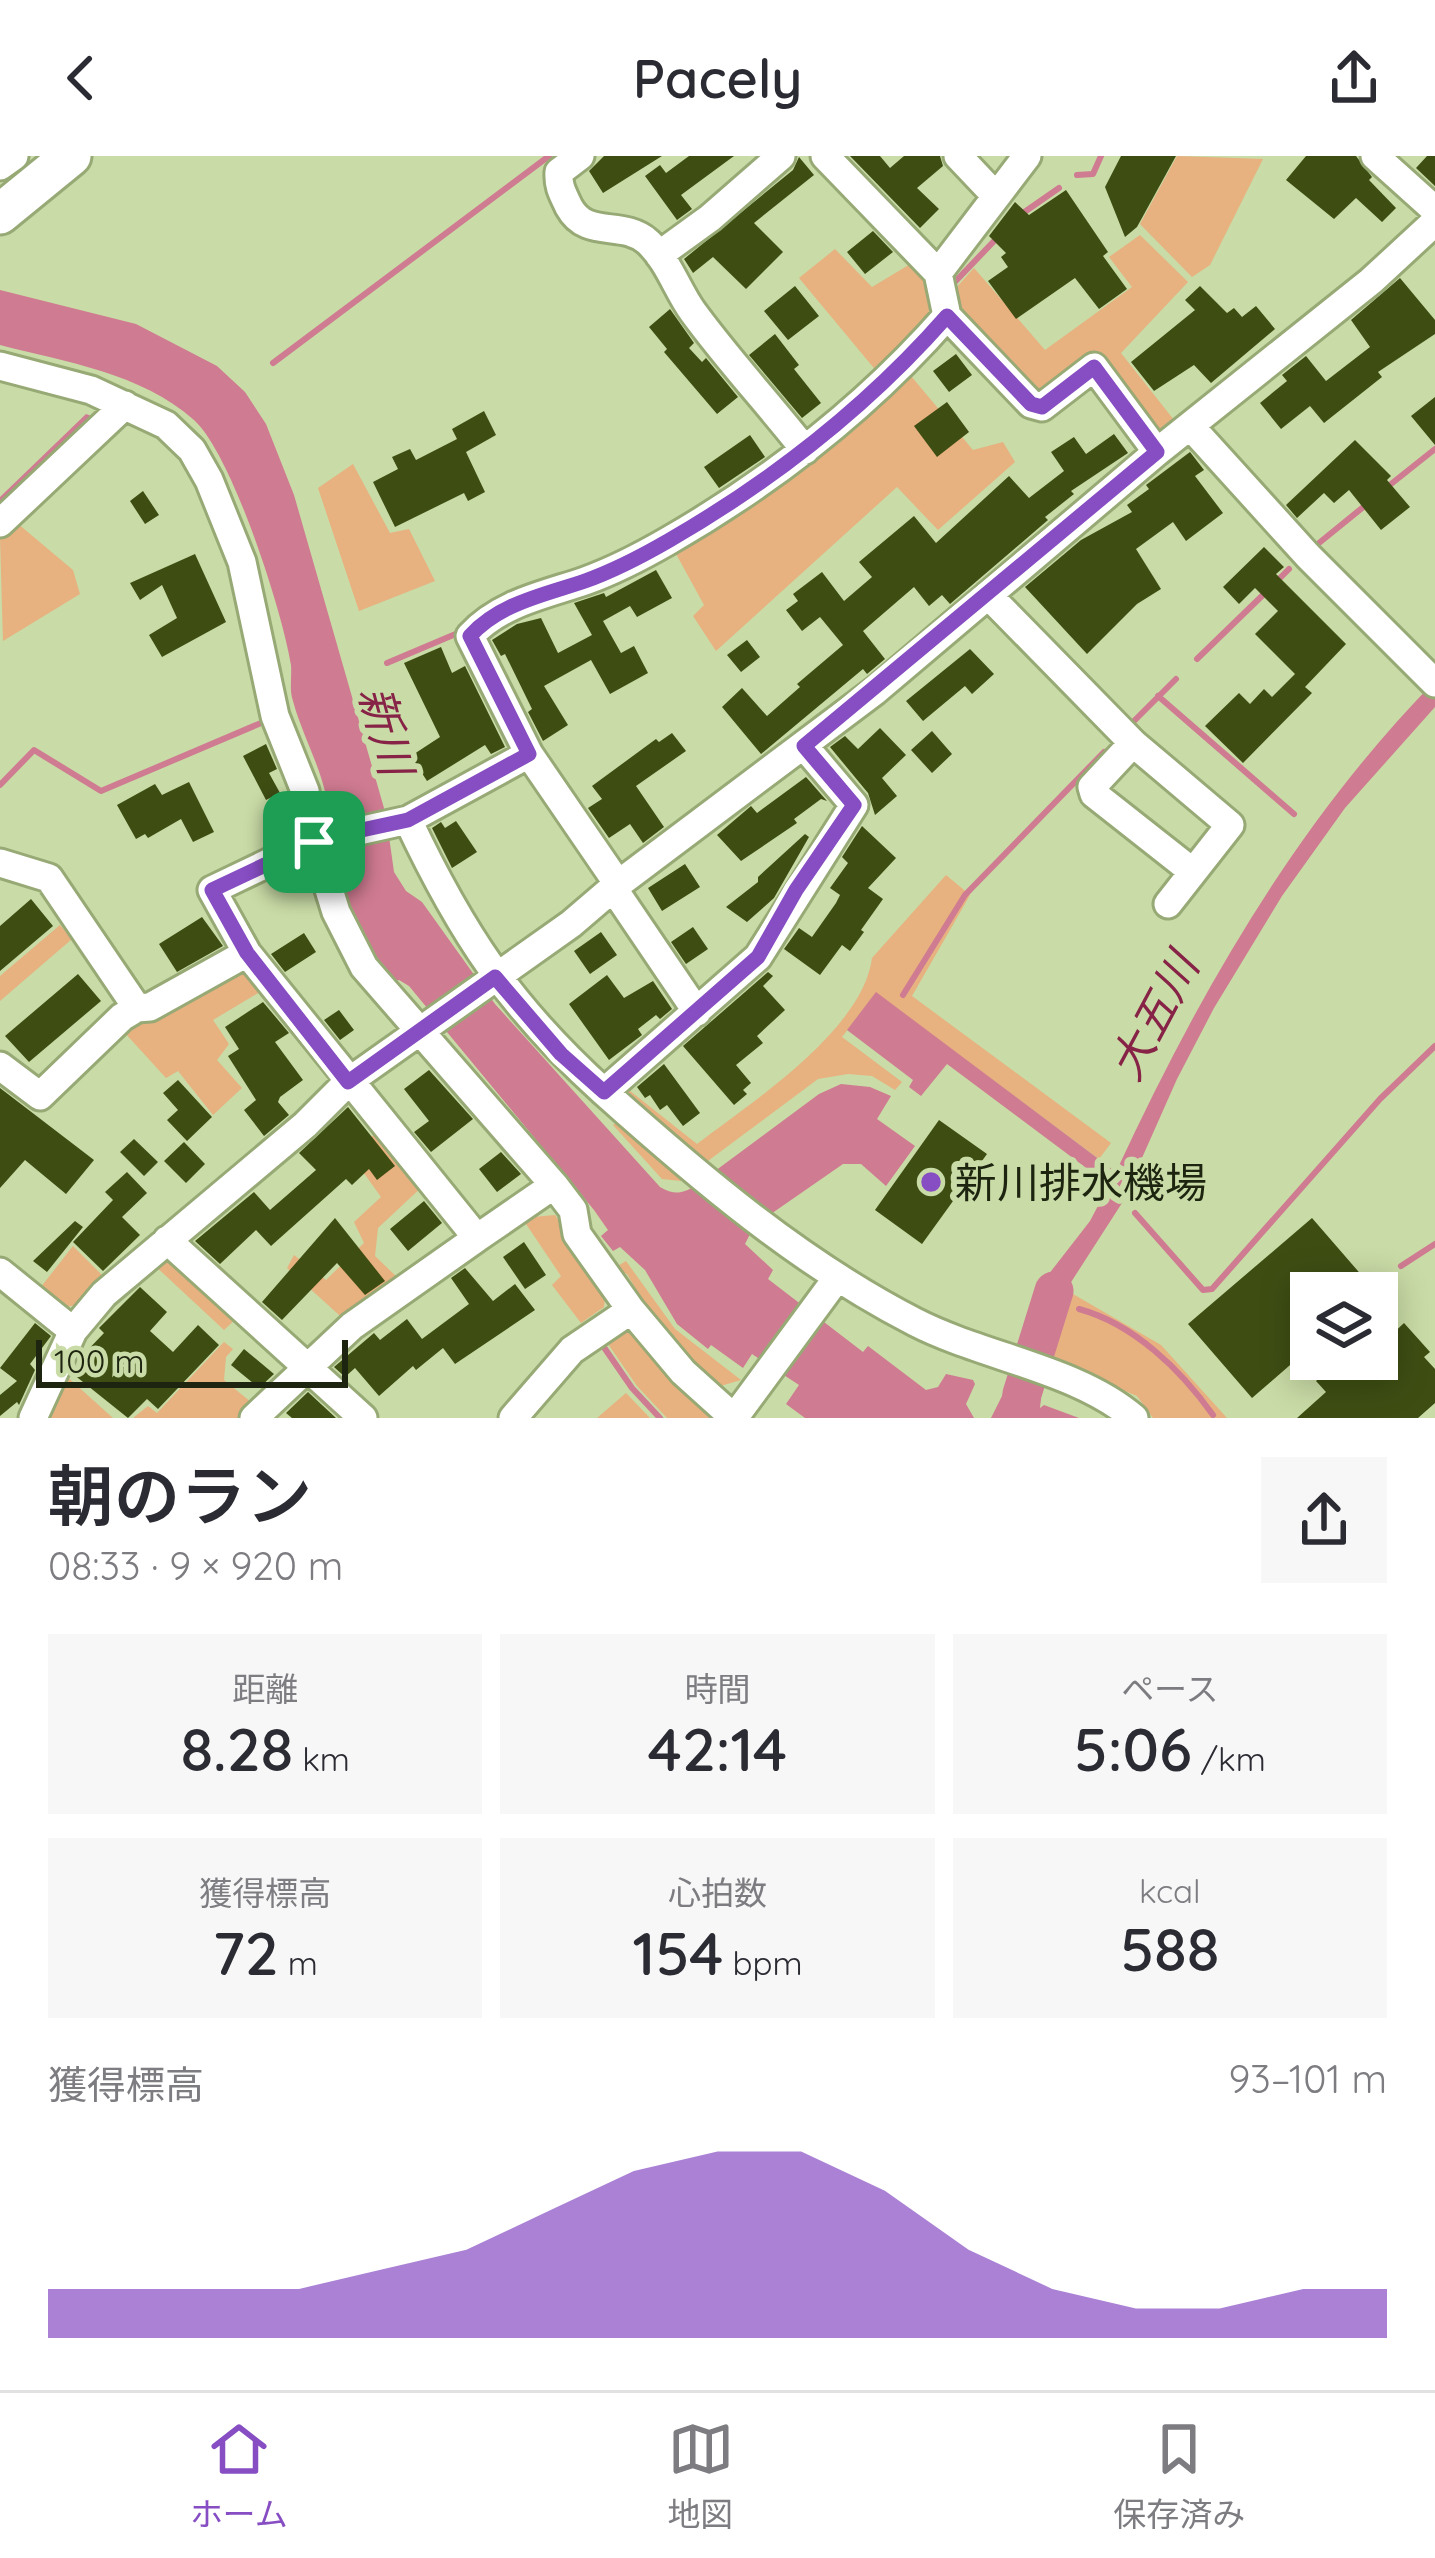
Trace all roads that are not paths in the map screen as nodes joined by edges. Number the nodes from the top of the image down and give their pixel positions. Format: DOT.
graph roads {
  1 [pos="14,156"];
  2 [pos="71,156"];
  3 [pos="580,156"];
  4 [pos="781,156"];
  5 [pos="866,156"];
  6 [pos="958,156"];
  7 [pos="1027,156"];
  8 [pos="1375,156"];
  9 [pos="0,166"];
  10 [pos="835,166"];
  11 [pos="994,194"];
  12 [pos="1435,210"];
  13 [pos="0,214"];
  14 [pos="1435,222"];
  15 [pos="659,255"];
  16 [pos="938,274"];
  17 [pos="947,316"];
  18 [pos="0,366"];
  19 [pos="125,405"];
  20 [pos="1191,427"];
  21 [pos="805,450"];
  22 [pos="1157,452"];
  23 [pos="0,523"];
  24 [pos="988,595"];
  25 [pos="1431,679"];
  26 [pos="1133,742"];
  27 [pos="804,746"];
  28 [pos="529,754"];
  29 [pos="403,821"];
  30 [pos="317,840"];
  31 [pos="0,863"];
  32 [pos="1192,872"];
  33 [pos="615,886"];
  34 [pos="1168,904"];
  35 [pos="247,953"];
  36 [pos="495,977"];
  37 [pos="137,1008"];
  38 [pos="697,1012"];
  39 [pos="419,1030"];
  40 [pos="0,1066"];
  41 [pos="348,1082"];
  42 [pos="604,1092"];
  43 [pos="554,1185"];
  44 [pos="477,1238"];
  45 [pos="166,1240"];
  46 [pos="0,1272"];
  47 [pos="837,1278"];
  48 [pos="632,1310"];
  49 [pos="73,1331"];
  50 [pos="308,1369"];
  51 [pos="33,1418"];
  52 [pos="254,1418"];
  53 [pos="363,1418"];
  54 [pos="513,1418"];
  55 [pos="734,1418"];
  56 [pos="1134,1418"];
  1 -- 9 [label="street"];
  2 -- 13 [label="highway"];
  3 -- 15 [label="street"];
  4 -- 15 [label="street"];
  5 -- 10 [label="street"];
  6 -- 11 [label="street"];
  7 -- 11 [label="street"];
  8 -- 12 [label="street"];
  10 -- 16 [label="street"];
  11 -- 16 [label="street"];
  14 -- 20 [label="street"];
  15 -- 21 [label="street"];
  16 -- 17 [label="street"];
  17 -- 21 [label="street"];
  17 -- 22 [label="street"];
  18 -- 19 [label="street"];
  19 -- 23 [label="street"];
  19 -- 30 [label="street"];
  20 -- 22 [label="street"];
  20 -- 25 [label="street"];
  21 -- 28 [label="street"];
  22 -- 24 [label="street"];
  24 -- 26 [label="street"];
  24 -- 27 [label="street"];
  26 -- 32 [label="street"];
  26 -- 32 [label="street"];
  27 -- 33 [label="street"];
  27 -- 38 [label="street"];
  28 -- 29 [label="street"];
  28 -- 33 [label="street"];
  29 -- 30 [label="street"];
  29 -- 36 [label="street"];
  30 -- 35 [label="street"];
  30 -- 39 [label="street"];
  31 -- 37 [label="street"];
  32 -- 34 [label="street"];
  33 -- 36 [label="street"];
  33 -- 38 [label="street"];
  35 -- 37 [label="street"];
  35 -- 41 [label="street"];
  36 -- 39 [label="street"];
  36 -- 42 [label="street"];
  37 -- 40 [label="street"];
  38 -- 42 [label="street"];
  39 -- 41 [label="street"];
  39 -- 43 [label="street"];
  41 -- 44 [label="street"];
  41 -- 45 [label="street"];
  42 -- 47 [label="street"];
  43 -- 44 [label="street"];
  43 -- 48 [label="street"];
  44 -- 50 [label="street"];
  45 -- 49 [label="street"];
  45 -- 50 [label="street"];
  46 -- 49 [label="street"];
  47 -- 55 [label="street"];
  47 -- 56 [label="street"];
  48 -- 54 [label="street"];
  48 -- 55 [label="street"];
  49 -- 51 [label="street"];
  50 -- 52 [label="street"];
  50 -- 53 [label="street"];
}
